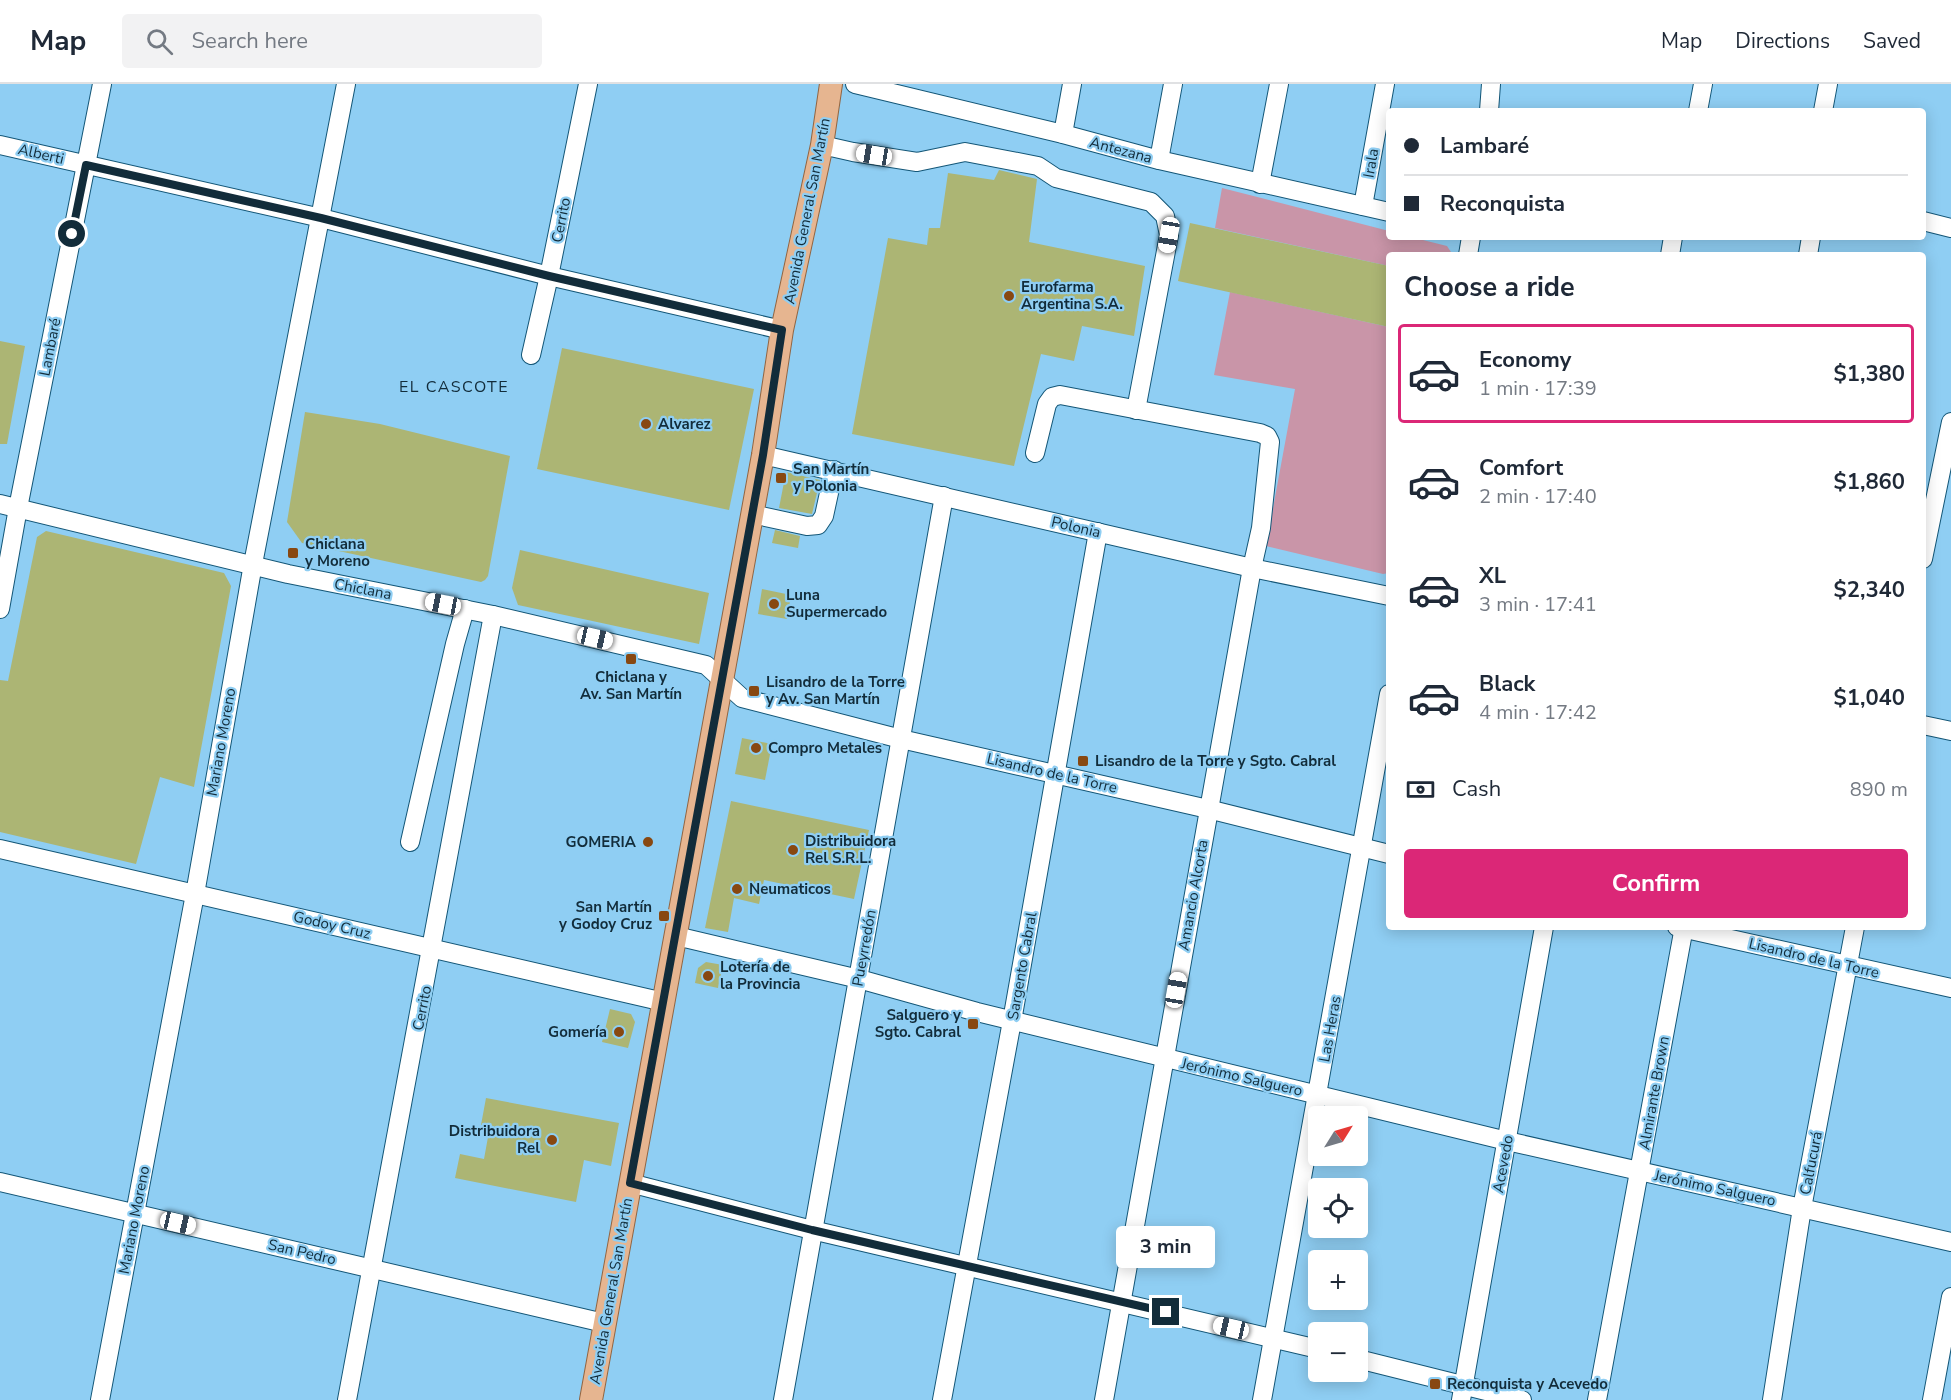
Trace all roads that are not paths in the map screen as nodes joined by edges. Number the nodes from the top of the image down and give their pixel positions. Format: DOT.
graph roads {
  1 [pos="102,84"];
  2 [pos="346,84"];
  3 [pos="588,84"];
  4 [pos="831,84"];
  5 [pos="855,84"];
  6 [pos="1072,84"];
  7 [pos="1173,84"];
  8 [pos="1279,84"];
  9 [pos="1385,84"];
  10 [pos="1491,84"];
  11 [pos="1703,84"];
  12 [pos="1828,84"];
  13 [pos="1489,108"];
  14 [pos="1699,108"];
  15 [pos="1823,108"];
  16 [pos="1063,134"];
  17 [pos="0,145"];
  18 [pos="822,145"];
  19 [pos="1159,160"];
  20 [pos="86,165"];
  21 [pos="1260,184"];
  22 [pos="1363,206"];
  23 [pos="1386,211"];
  24 [pos="321,218"];
  25 [pos="1926,222"];
  26 [pos="1951,228"];
  27 [pos="549,276"];
  28 [pos="782,330"];
  29 [pos="531,355"];
  30 [pos="1137,410"];
  31 [pos="1951,422"];
  32 [pos="1035,453"];
  33 [pos="763,455"];
  34 [pos="834,470"];
  35 [pos="1938,475"];
  36 [pos="944,496"];
  37 [pos="0,504"];
  38 [pos="18,508"];
  39 [pos="752,514"];
  40 [pos="1098,532"];
  41 [pos="1926,542"];
  42 [pos="253,564"];
  43 [pos="1252,568"];
  44 [pos="1386,595"];
  45 [pos="0,609"];
  46 [pos="465,609"];
  47 [pos="494,615"];
  48 [pos="721,679"];
  49 [pos="1386,711"];
  50 [pos="1926,726"];
  51 [pos="1951,731"];
  52 [pos="901,739"];
  53 [pos="1055,774"];
  54 [pos="1208,809"];
  55 [pos="410,842"];
  56 [pos="1362,847"];
  57 [pos="0,849"];
  58 [pos="1386,853"];
  59 [pos="195,894"];
  60 [pos="1543,930"];
  61 [pos="1682,930"];
  62 [pos="1691,930"];
  63 [pos="1854,930"];
  64 [pos="676,936"];
  65 [pos="433,949"];
  66 [pos="1848,966"];
  67 [pos="859,979"];
  68 [pos="1951,988"];
  69 [pos="664,1002"];
  70 [pos="1012,1021"];
  71 [pos="1164,1058"];
  72 [pos="1318,1095"];
  73 [pos="1507,1141"];
  74 [pos="1640,1172"];
  75 [pos="0,1182"];
  76 [pos="630,1183"];
  77 [pos="1802,1208"];
  78 [pos="135,1213"];
  79 [pos="812,1230"];
  80 [pos="1951,1242"];
  81 [pos="966,1267"];
  82 [pos="373,1269"];
  83 [pos="1951,1297"];
  84 [pos="1123,1302"];
  85 [pos="604,1323"];
  86 [pos="1274,1338"];
  87 [pos="1308,1346"];
  88 [pos="1368,1362"];
  89 [pos="1462,1392"];
  90 [pos="100,1400"];
  91 [pos="347,1400"];
  92 [pos="591,1400"];
  93 [pos="783,1400"];
  94 [pos="942,1400"];
  95 [pos="1104,1400"];
  96 [pos="1262,1400"];
  97 [pos="1522,1400"];
  98 [pos="1597,1400"];
  99 [pos="1772,1400"];
  100 [pos="1932,1400"];
  1 -- 20 [label="street, Lambaré"];
  2 -- 24 [label="street, Mariano Moreno"];
  3 -- 27 [label="street, Cerrito"];
  4 -- 18 [label="main road, Avenida General San Martín"];
  5 -- 16 [label="street, Antezana"];
  6 -- 16 [label="street"];
  7 -- 19 [label="street"];
  8 -- 21 [label="street"];
  9 -- 22 [label="street, Irala"];
  10 -- 13 [label="street"];
  11 -- 14 [label="street"];
  12 -- 15 [label="street"];
  16 -- 19 [label="street, Antezana"];
  17 -- 20 [label="street, Alberti"];
  18 -- 28 [label="main road, Avenida General San Martín"];
  18 -- 30 [label="street"];
  19 -- 21 [label="street, Antezana"];
  20 -- 24 [label="street, Alberti"];
  20 -- 38 [label="street, Lambaré"];
  21 -- 22 [label="street, Antezana"];
  22 -- 23 [label="street, Antezana"];
  24 -- 27 [label="street, Alberti"];
  24 -- 42 [label="street, Mariano Moreno"];
  25 -- 26 [label="street"];
  27 -- 28 [label="street, Alberti"];
  27 -- 29 [label="street, Cerrito"];
  28 -- 33 [label="main road, Avenida General San Martín"];
  30 -- 32 [label="street"];
  30 -- 43 [label="street, Amancio Alcorta"];
  31 -- 35 [label="street"];
  33 -- 34 [label="street, Polonia"];
  33 -- 39 [label="main road, Avenida General San Martín"];
  34 -- 36 [label="street, Polonia"];
  34 -- 39 [label="street"];
  35 -- 41 [label="street"];
  36 -- 40 [label="street, Polonia"];
  36 -- 52 [label="street, Pueyrredón"];
  37 -- 38 [label="street, Chiclana"];
  38 -- 42 [label="street, Chiclana"];
  38 -- 45 [label="street, Lambaré"];
  39 -- 48 [label="main road, Avenida General San Martín"];
  40 -- 43 [label="street, Polonia"];
  40 -- 53 [label="street, Sargento Cabral"];
  42 -- 46 [label="street, Chiclana"];
  42 -- 59 [label="street, Mariano Moreno"];
  43 -- 44 [label="street, Polonia"];
  43 -- 54 [label="street, Amancio Alcorta"];
  46 -- 47 [label="street, Chiclana"];
  46 -- 55 [label="street"];
  47 -- 48 [label="street, Chiclana"];
  47 -- 65 [label="street, Cerrito"];
  48 -- 52 [label="street, Lisandro de la Torre"];
  48 -- 64 [label="main road, Avenida General San Martín"];
  49 -- 56 [label="street, Las Heras"];
  50 -- 51 [label="street"];
  52 -- 53 [label="street, Lisandro de la Torre"];
  52 -- 67 [label="street, Pueyrredón"];
  53 -- 54 [label="street, Lisandro de la Torre"];
  53 -- 70 [label="street, Sargento Cabral"];
  54 -- 56 [label="street, Lisandro de la Torre"];
  54 -- 71 [label="street, Amancio Alcorta"];
  56 -- 58 [label="street, Lisandro de la Torre"];
  56 -- 72 [label="street, Las Heras"];
  57 -- 59 [label="street, Godoy Cruz"];
  59 -- 65 [label="street, Godoy Cruz"];
  59 -- 78 [label="street, Mariano Moreno"];
  60 -- 73 [label="street, Acevedo"];
  61 -- 74 [label="street, Almirante Brown"];
  62 -- 66 [label="street, Lisandro de la Torre"];
  63 -- 66 [label="street, Calfucurá"];
  64 -- 67 [label="street, Jerónimo Salguero"];
  64 -- 69 [label="main road, Avenida General San Martín"];
  65 -- 69 [label="street, Godoy Cruz"];
  65 -- 82 [label="street, Cerrito"];
  66 -- 68 [label="street, Lisandro de la Torre"];
  66 -- 77 [label="street, Calfucurá"];
  67 -- 70 [label="street, Jerónimo Salguero"];
  67 -- 79 [label="street, Pueyrredón"];
  69 -- 76 [label="main road, Avenida General San Martín"];
  70 -- 71 [label="street, Jerónimo Salguero"];
  70 -- 81 [label="street, Sargento Cabral"];
  71 -- 72 [label="street, Jerónimo Salguero"];
  71 -- 84 [label="street, Amancio Alcorta"];
  72 -- 73 [label="street, Jerónimo Salguero"];
  72 -- 86 [label="street, Las Heras"];
  73 -- 74 [label="street, Jerónimo Salguero"];
  73 -- 89 [label="street, Acevedo"];
  74 -- 77 [label="street, Jerónimo Salguero"];
  74 -- 98 [label="street, Almirante Brown"];
  75 -- 78 [label="street, San Pedro"];
  76 -- 79 [label="street"];
  76 -- 85 [label="main road, Avenida General San Martín"];
  77 -- 80 [label="street, Jerónimo Salguero"];
  77 -- 99 [label="street, Calfucurá"];
  78 -- 82 [label="street, San Pedro"];
  78 -- 90 [label="street, Mariano Moreno"];
  79 -- 81 [label="street"];
  79 -- 93 [label="street, Pueyrredón"];
  81 -- 84 [label="street"];
  81 -- 94 [label="street, Sargento Cabral"];
  82 -- 85 [label="street, San Pedro"];
  82 -- 91 [label="street, Cerrito"];
  83 -- 100 [label="street"];
  84 -- 86 [label="street"];
  84 -- 95 [label="street, Amancio Alcorta"];
  85 -- 92 [label="main road, Avenida General San Martín"];
  86 -- 87 [label="street"];
  86 -- 96 [label="street, Las Heras"];
  88 -- 89 [label="street"];
  89 -- 97 [label="street"];
}
